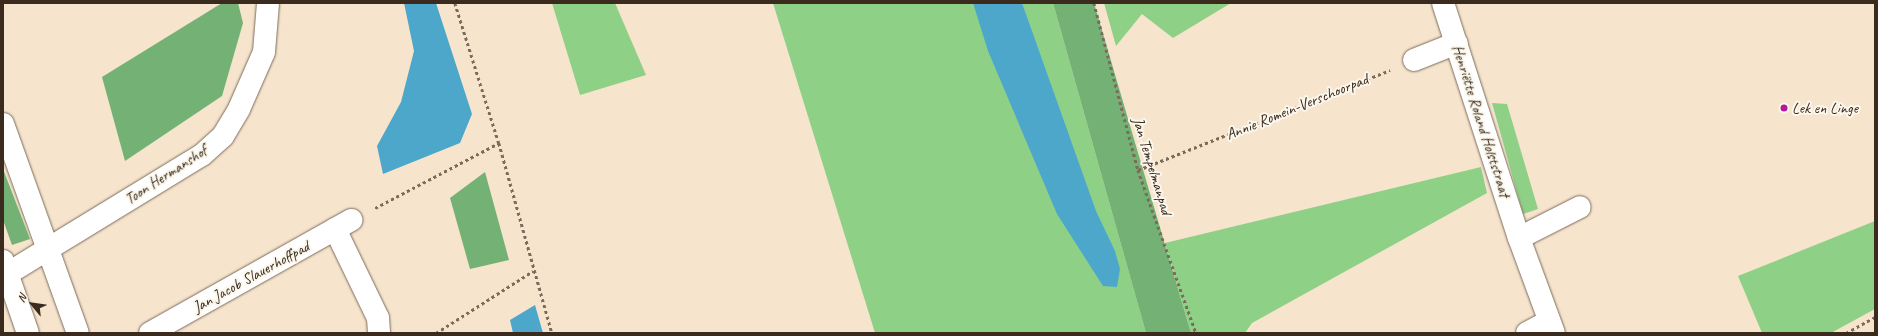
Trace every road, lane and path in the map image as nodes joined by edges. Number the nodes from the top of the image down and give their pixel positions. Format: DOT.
graph roads {
  1 [pos="268,3"];
  2 [pos="455,3"];
  3 [pos="1094,3"];
  4 [pos="1443,3"];
  5 [pos="1456,43"];
  6 [pos="1414,60"];
  7 [pos="3,124"];
  8 [pos="499,143"];
  9 [pos="1138,170"];
  10 [pos="1580,207"];
  11 [pos="343,225"];
  12 [pos="1519,238"];
  13 [pos="49,249"];
  14 [pos="5,268"];
  15 [pos="533,271"];
  16 [pos="1875,316"];
  17 [pos="1551,327"];
  18 [pos="28,333"];
  19 [pos="78,333"];
  20 [pos="150,333"];
  21 [pos="379,333"];
  22 [pos="436,333"];
  23 [pos="552,333"];
  24 [pos="1196,333"];
  25 [pos="1527,333"];
  26 [pos="1846,333"];
  1 -- 13 [label="street, Toon Hermanshof"];
  2 -- 8 [label="path"];
  3 -- 9 [label="path, Jan Tempelmanpad"];
  4 -- 5 [label="street, Henriëtte Roland Holststraat"];
  5 -- 6 [label="street"];
  5 -- 12 [label="street, Henriëtte Roland Holststraat"];
  6 -- 9 [label="path, Annie Romein-Verschoorpad"];
  7 -- 13 [label="street"];
  8 -- 11 [label="path"];
  8 -- 15 [label="path"];
  9 -- 24 [label="path, Jan Tempelmanpad"];
  10 -- 12 [label="street"];
  11 -- 20 [label="street, Jan Jacob Slauerhoffpad"];
  11 -- 21 [label="street"];
  12 -- 17 [label="street, Henriëtte Roland Holststraat"];
  13 -- 14 [label="street, Toon Hermanshof"];
  13 -- 19 [label="street"];
  14 -- 18 [label="street"];
  15 -- 22 [label="path"];
  15 -- 23 [label="path"];
  16 -- 26 [label="path"];
  17 -- 25 [label="street"];
}
